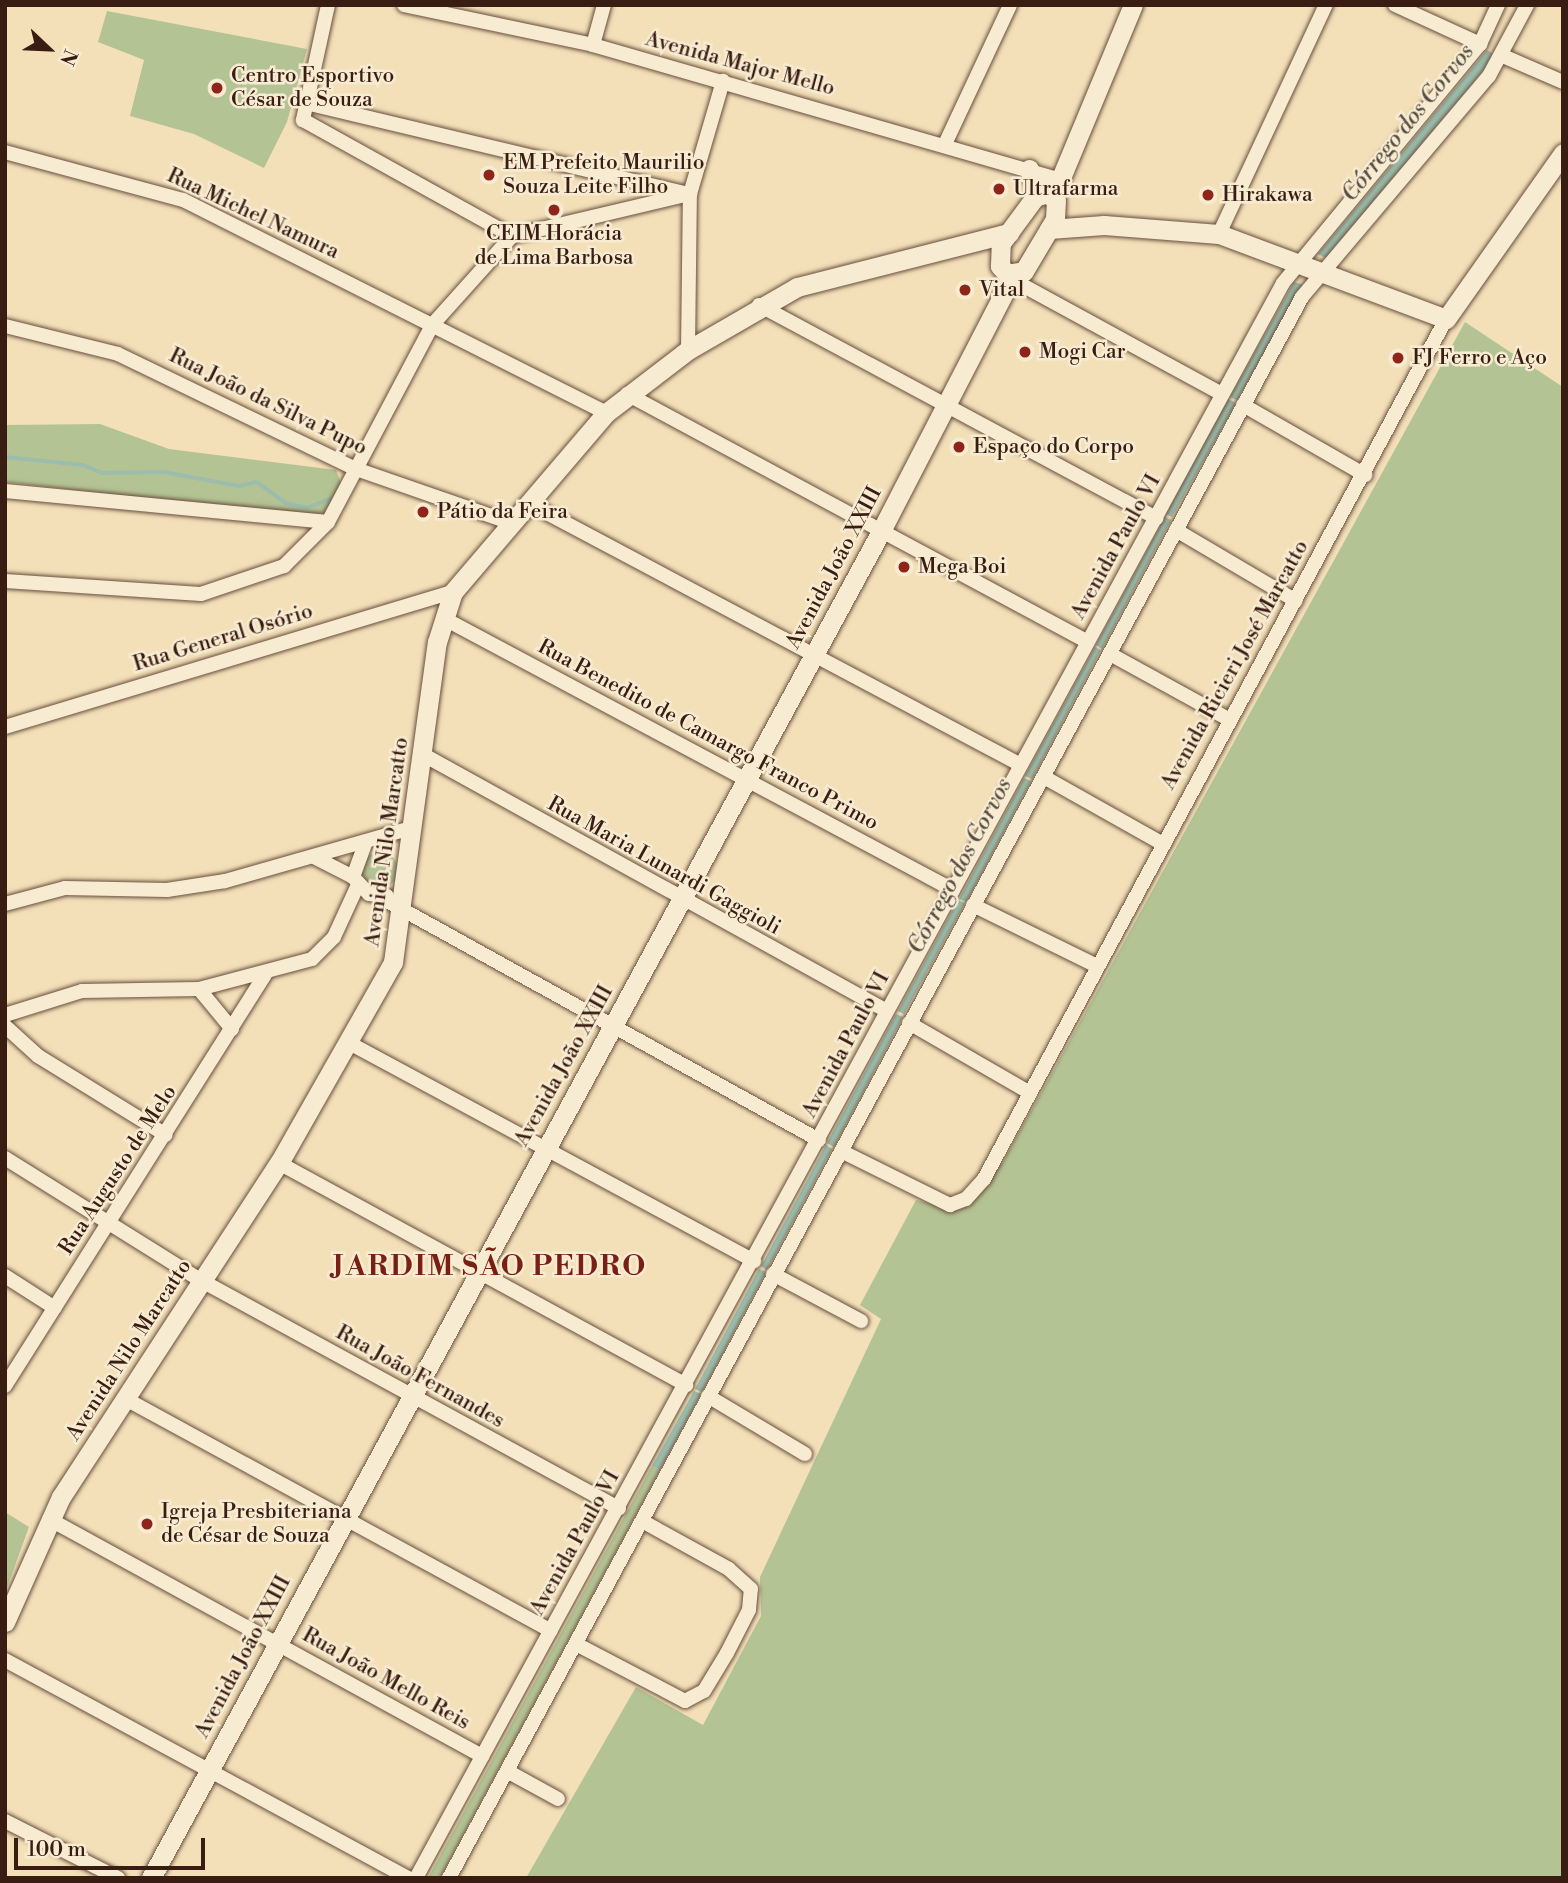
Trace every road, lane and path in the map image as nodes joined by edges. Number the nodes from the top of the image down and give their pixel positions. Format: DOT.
graph roads {
  1 [pos="328,5"];
  2 [pos="404,5"];
  3 [pos="604,5"];
  4 [pos="1010,5"];
  5 [pos="1133,5"];
  6 [pos="1326,5"];
  7 [pos="1395,5"];
  8 [pos="1498,5"];
  9 [pos="1527,5"];
  10 [pos="1480,44"];
  11 [pos="593,45"];
  12 [pos="1503,56"];
  13 [pos="723,81"];
  14 [pos="1563,82"];
  15 [pos="302,103"];
  16 [pos="945,144"];
  17 [pos="5,152"];
  18 [pos="1563,153"];
  19 [pos="1028,169"];
  20 [pos="690,194"];
  21 [pos="1053,195"];
  22 [pos="1104,225"];
  23 [pos="1049,229"];
  24 [pos="1009,233"];
  25 [pos="1219,234"];
  26 [pos="512,236"];
  27 [pos="955,248"];
  28 [pos="1297,265"];
  29 [pos="1008,273"];
  30 [pos="1322,275"];
  31 [pos="759,305"];
  32 [pos="1446,319"];
  33 [pos="433,324"];
  34 [pos="5,326"];
  35 [pos="688,350"];
  36 [pos="627,394"];
  37 [pos="1222,394"];
  38 [pos="945,405"];
  39 [pos="1243,405"];
  40 [pos="606,413"];
  41 [pos="356,469"];
  42 [pos="1365,475"];
  43 [pos="5,491"];
  44 [pos="528,503"];
  45 [pos="1156,518"];
  46 [pos="328,522"];
  47 [pos="511,523"];
  48 [pos="1176,530"];
  49 [pos="880,533"];
  50 [pos="5,581"];
  51 [pos="453,592"];
  52 [pos="1296,601"];
  53 [pos="443,618"];
  54 [pos="1088,642"];
  55 [pos="814,653"];
  56 [pos="1110,654"];
  57 [pos="1230,720"];
  58 [pos="5,727"];
  59 [pos="422,754"];
  60 [pos="1021,765"];
  61 [pos="746,777"];
  62 [pos="1044,777"];
  63 [pos="411,828"];
  64 [pos="366,841"];
  65 [pos="1163,844"];
  66 [pos="314,858"];
  67 [pos="355,882"];
  68 [pos="953,890"];
  69 [pos="680,901"];
  70 [pos="402,903"];
  71 [pos="5,904"];
  72 [pos="973,905"];
  73 [pos="1095,965"];
  74 [pos="265,975"];
  75 [pos="199,989"];
  76 [pos="887,1011"];
  77 [pos="5,1015"];
  78 [pos="909,1023"];
  79 [pos="612,1025"];
  80 [pos="5,1026"];
  81 [pos="232,1029"];
  82 [pos="351,1044"];
  83 [pos="1030,1093"];
  84 [pos="166,1135"];
  85 [pos="820,1140"];
  86 [pos="545,1148"];
  87 [pos="841,1151"];
  88 [pos="5,1158"];
  89 [pos="279,1163"];
  90 [pos="108,1223"];
  91 [pos="754,1261"];
  92 [pos="478,1273"];
  93 [pos="773,1274"];
  94 [pos="5,1276"];
  95 [pos="202,1280"];
  96 [pos="55,1308"];
  97 [pos="861,1321"];
  98 [pos="685,1385"];
  99 [pos="5,1386"];
  100 [pos="708,1396"];
  101 [pos="124,1398"];
  102 [pos="410,1398"];
  103 [pos="805,1454"];
  104 [pos="619,1508"];
  105 [pos="49,1519"];
  106 [pos="343,1519"];
  107 [pos="642,1521"];
  108 [pos="5,1622"];
  109 [pos="551,1631"];
  110 [pos="276,1643"];
  111 [pos="576,1644"];
  112 [pos="5,1660"];
  113 [pos="482,1756"];
  114 [pos="211,1767"];
  115 [pos="507,1771"];
  116 [pos="558,1799"];
  117 [pos="5,1821"];
  118 [pos="118,1878"];
  119 [pos="151,1878"];
  120 [pos="408,1878"];
  121 [pos="416,1878"];
  122 [pos="449,1878"];
  1 -- 15 [label="street"];
  2 -- 11 [label="street, Avenida Major Mello"];
  3 -- 11 [label="street"];
  4 -- 16 [label="street"];
  5 -- 21 [label="street, Avenida João XXIII"];
  6 -- 25 [label="street"];
  7 -- 10 [label="street"];
  8 -- 10 [label="street, Avenida Paulo VI"];
  9 -- 12 [label="street, Avenida Paulo VI"];
  10 -- 28 [label="street, Avenida Paulo VI"];
  11 -- 13 [label="street, Avenida Major Mello"];
  12 -- 14 [label="street"];
  12 -- 30 [label="street, Avenida Paulo VI"];
  13 -- 16 [label="street, Avenida Major Mello"];
  13 -- 20 [label="street"];
  15 -- 20 [label="street"];
  15 -- 26 [label="street"];
  16 -- 19 [label="street, Avenida Major Mello"];
  17 -- 33 [label="street, Rua Michel Namura"];
  18 -- 32 [label="street, Avenida Ricieri José Marcatto"];
  19 -- 21 [label="street"];
  20 -- 26 [label="street"];
  20 -- 35 [label="street"];
  21 -- 22 [label="street"];
  21 -- 23 [label="street, Avenida João XXIII"];
  21 -- 24 [label="street, Avenida João XXIII"];
  22 -- 23 [label="street"];
  22 -- 25 [label="street"];
  23 -- 29 [label="street, Avenida João XXIII"];
  24 -- 27 [label="street, Avenida Nilo Marcatto"];
  24 -- 29 [label="street, Avenida João XXIII"];
  25 -- 28 [label="street"];
  26 -- 33 [label="street"];
  27 -- 29 [label="street"];
  27 -- 31 [label="street, Avenida Nilo Marcatto"];
  28 -- 30 [label="street"];
  28 -- 37 [label="street, Avenida Paulo VI"];
  29 -- 37 [label="street"];
  29 -- 38 [label="street, Avenida João XXIII"];
  30 -- 32 [label="street"];
  30 -- 39 [label="street, Avenida Paulo VI"];
  31 -- 35 [label="street, Avenida Nilo Marcatto"];
  31 -- 38 [label="street"];
  32 -- 42 [label="street, Avenida Ricieri José Marcatto"];
  33 -- 40 [label="street, Rua Michel Namura"];
  33 -- 41 [label="street"];
  34 -- 41 [label="street, Rua João da Silva Pupo"];
  35 -- 36 [label="street, Avenida Nilo Marcatto"];
  36 -- 40 [label="street, Avenida Nilo Marcatto"];
  36 -- 49 [label="street"];
  37 -- 45 [label="street, Avenida Paulo VI"];
  38 -- 45 [label="street"];
  38 -- 49 [label="street, Avenida João XXIII"];
  39 -- 42 [label="street"];
  39 -- 48 [label="street, Avenida Paulo VI"];
  40 -- 44 [label="street, Avenida Nilo Marcatto"];
  41 -- 46 [label="street"];
  41 -- 47 [label="street, Rua João da Silva Pupo"];
  42 -- 52 [label="street, Avenida Ricieri José Marcatto"];
  43 -- 46 [label="street"];
  44 -- 47 [label="street, Avenida Nilo Marcatto"];
  44 -- 55 [label="street"];
  45 -- 54 [label="street, Avenida Paulo VI"];
  46 -- 50 [label="street"];
  47 -- 51 [label="street, Avenida Nilo Marcatto"];
  48 -- 52 [label="street"];
  48 -- 56 [label="street, Avenida Paulo VI"];
  49 -- 54 [label="street"];
  49 -- 55 [label="street, Avenida João XXIII"];
  51 -- 53 [label="street, Avenida Nilo Marcatto"];
  51 -- 58 [label="street, Rua General Osório"];
  52 -- 57 [label="street, Avenida Ricieri José Marcatto"];
  53 -- 59 [label="street, Avenida Nilo Marcatto"];
  53 -- 61 [label="street, Rua Benedito de Camargo Franco Primo"];
  54 -- 60 [label="street, Avenida Paulo VI"];
  55 -- 60 [label="street"];
  55 -- 61 [label="street, Avenida João XXIII"];
  56 -- 57 [label="street"];
  56 -- 62 [label="street, Avenida Paulo VI"];
  57 -- 65 [label="street, Avenida Ricieri José Marcatto"];
  59 -- 63 [label="street, Avenida Nilo Marcatto"];
  59 -- 69 [label="street, Rua Maria Lunardi Gaggioli"];
  60 -- 68 [label="street, Avenida Paulo VI"];
  61 -- 68 [label="street, Rua Benedito de Camargo Franco Primo"];
  61 -- 69 [label="street, Avenida João XXIII"];
  62 -- 65 [label="street"];
  62 -- 72 [label="street, Avenida Paulo VI"];
  63 -- 64 [label="street"];
  63 -- 70 [label="street, Avenida Nilo Marcatto"];
  64 -- 66 [label="street"];
  64 -- 67 [label="street"];
  65 -- 73 [label="street, Avenida Ricieri José Marcatto"];
  66 -- 67 [label="street"];
  66 -- 71 [label="street"];
  67 -- 70 [label="street"];
  67 -- 74 [label="street"];
  68 -- 76 [label="street, Avenida Paulo VI"];
  69 -- 76 [label="street, Rua Maria Lunardi Gaggioli"];
  69 -- 79 [label="street, Avenida João XXIII"];
  70 -- 79 [label="street"];
  70 -- 82 [label="street, Avenida Nilo Marcatto"];
  72 -- 73 [label="street"];
  72 -- 78 [label="street, Avenida Paulo VI"];
  73 -- 83 [label="street, Avenida Ricieri José Marcatto"];
  74 -- 75 [label="street"];
  74 -- 81 [label="street, Rua Augusto de Melo"];
  75 -- 77 [label="street"];
  75 -- 81 [label="street"];
  76 -- 85 [label="street, Avenida Paulo VI"];
  78 -- 83 [label="street"];
  78 -- 87 [label="street, Avenida Paulo VI"];
  79 -- 85 [label="street"];
  79 -- 86 [label="street, Avenida João XXIII"];
  80 -- 84 [label="street"];
  81 -- 84 [label="street, Rua Augusto de Melo"];
  82 -- 86 [label="street"];
  82 -- 89 [label="street, Avenida Nilo Marcatto"];
  83 -- 87 [label="street, Avenida Ricieri José Marcatto"];
  84 -- 90 [label="street, Rua Augusto de Melo"];
  85 -- 91 [label="street, Avenida Paulo VI"];
  86 -- 91 [label="street"];
  86 -- 92 [label="street, Avenida João XXIII"];
  87 -- 93 [label="street, Avenida Paulo VI"];
  88 -- 90 [label="street, Rua João Fernandes"];
  89 -- 92 [label="street"];
  89 -- 95 [label="street, Avenida Nilo Marcatto"];
  90 -- 95 [label="street, Rua João Fernandes"];
  90 -- 96 [label="street, Rua Augusto de Melo"];
  91 -- 98 [label="street, Avenida Paulo VI"];
  92 -- 98 [label="street"];
  92 -- 102 [label="street, Avenida João XXIII"];
  93 -- 97 [label="street"];
  93 -- 100 [label="street, Avenida Paulo VI"];
  94 -- 96 [label="street"];
  95 -- 101 [label="street, Avenida Nilo Marcatto"];
  95 -- 102 [label="street, Rua João Fernandes"];
  96 -- 99 [label="street, Rua Augusto de Melo"];
  98 -- 104 [label="street, Avenida Paulo VI"];
  100 -- 103 [label="street"];
  100 -- 107 [label="street, Avenida Paulo VI"];
  101 -- 105 [label="street, Avenida Nilo Marcatto"];
  101 -- 106 [label="street"];
  102 -- 104 [label="street, Rua João Fernandes"];
  102 -- 106 [label="street, Avenida João XXIII"];
  104 -- 109 [label="street, Avenida Paulo VI"];
  105 -- 108 [label="street, Avenida Nilo Marcatto"];
  105 -- 110 [label="street, Rua João Mello Reis"];
  106 -- 109 [label="street"];
  106 -- 110 [label="street, Avenida João XXIII"];
  107 -- 111 [label="street, Avenida Paulo VI"];
  107 -- 111 [label="street"];
  109 -- 113 [label="street, Avenida Paulo VI"];
  110 -- 113 [label="street, Rua João Mello Reis"];
  110 -- 114 [label="street, Avenida João XXIII"];
  111 -- 115 [label="street, Avenida Paulo VI"];
  112 -- 114 [label="street"];
  113 -- 121 [label="street, Avenida Paulo VI"];
  114 -- 119 [label="street, Avenida João XXIII"];
  114 -- 120 [label="street"];
  115 -- 116 [label="street"];
  115 -- 122 [label="street, Avenida Paulo VI"];
  117 -- 118 [label="street"];
}
